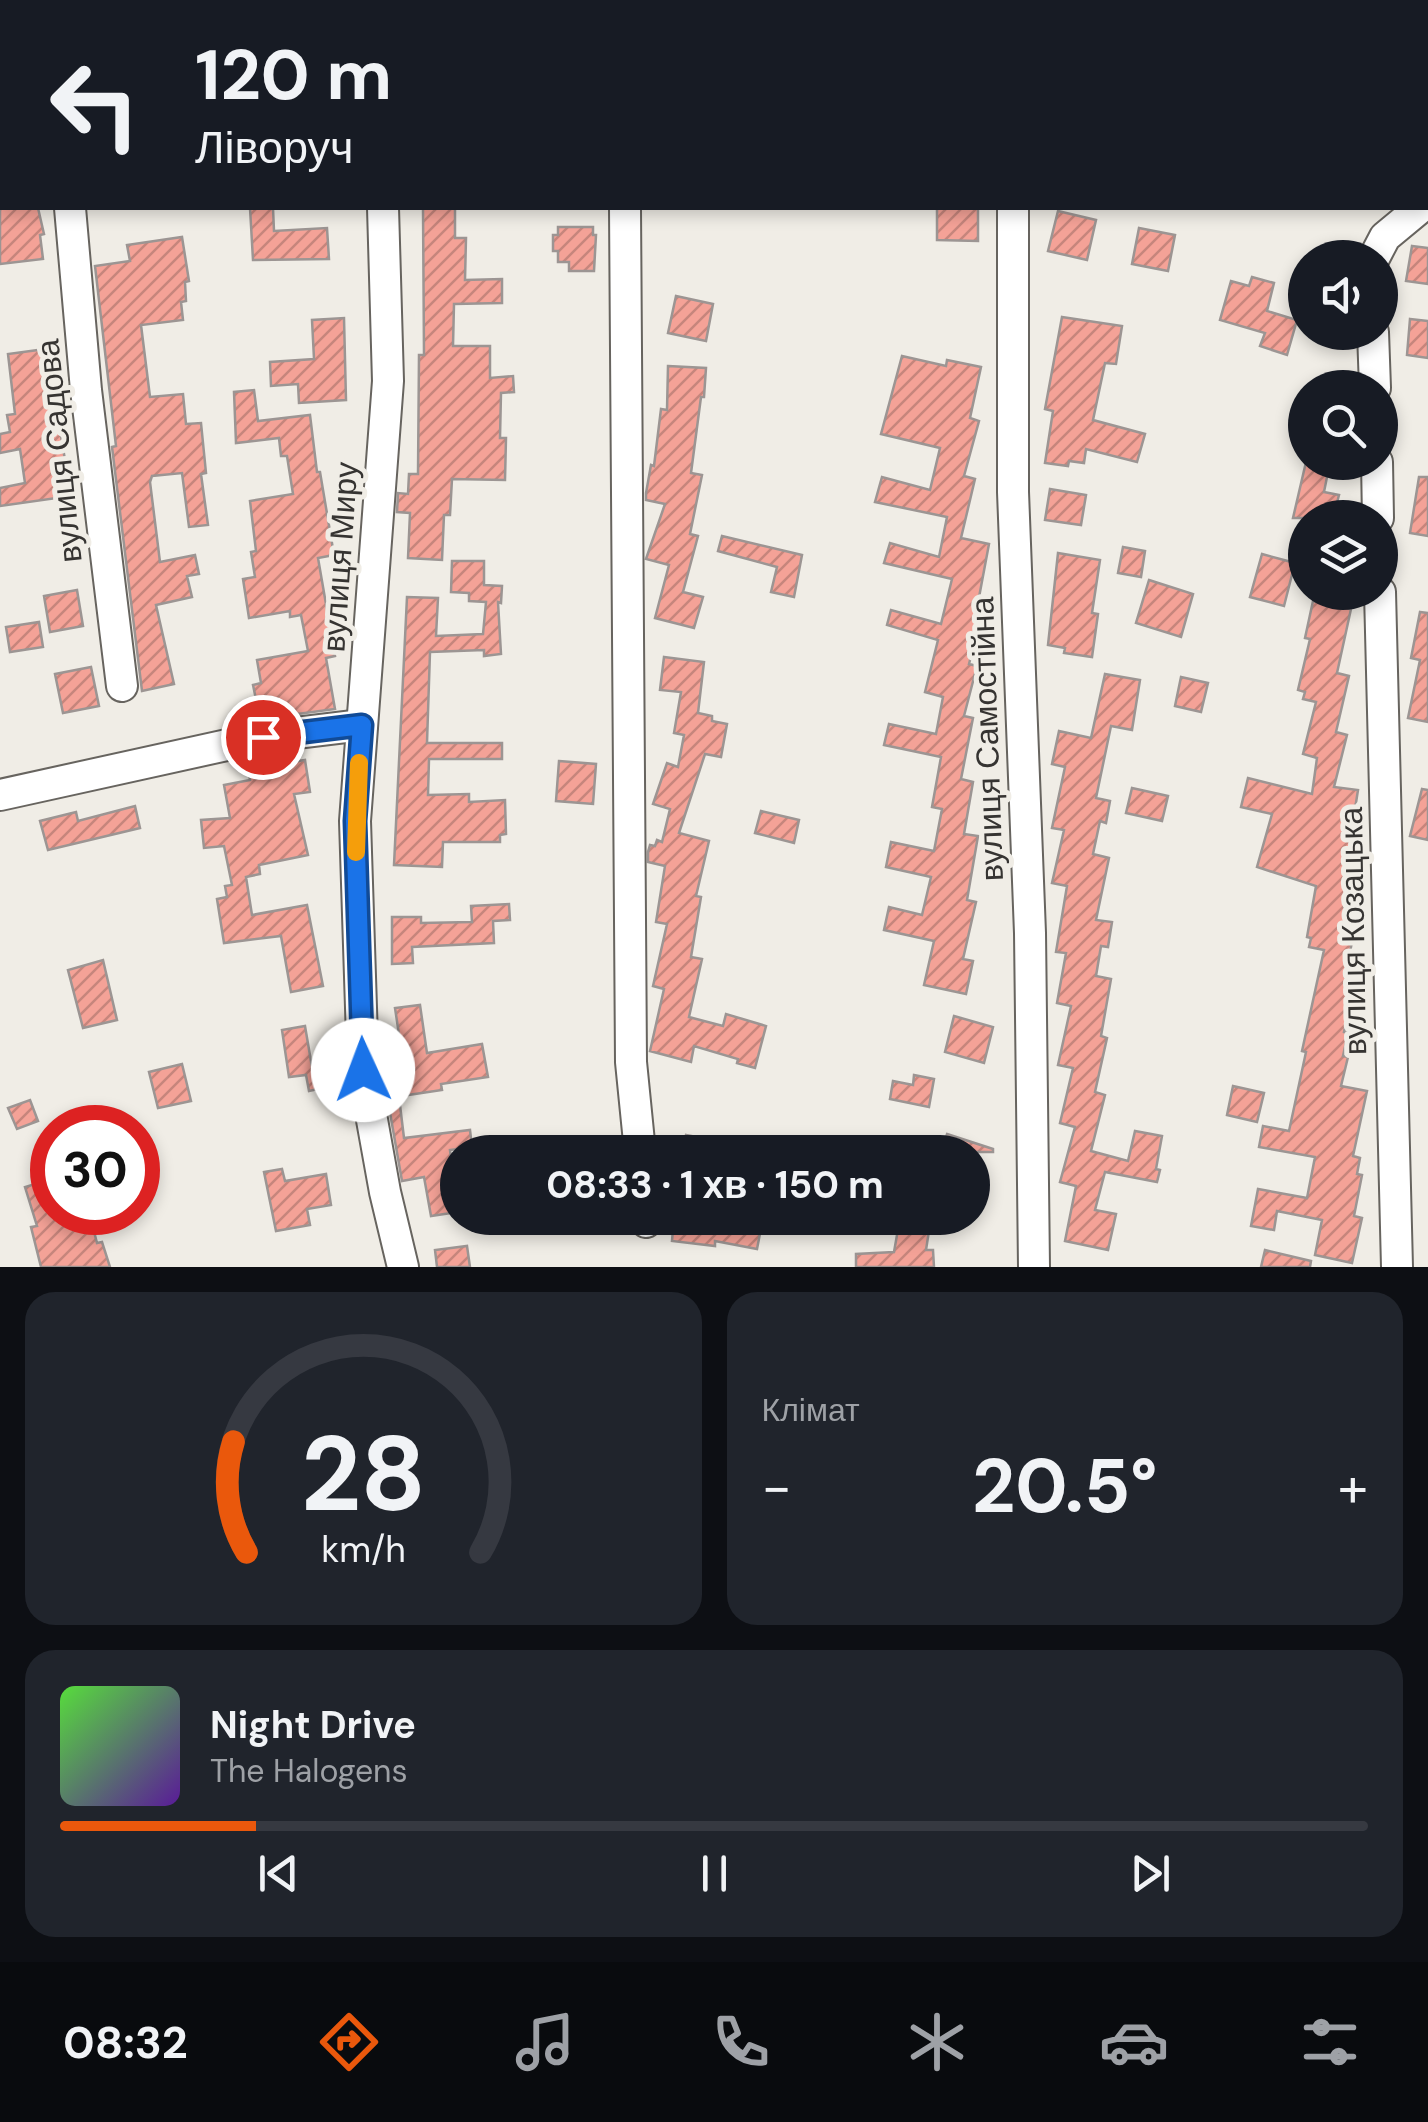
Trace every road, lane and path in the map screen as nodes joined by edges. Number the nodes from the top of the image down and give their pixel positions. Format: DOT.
graph roads {
  1 [pos="70,210"];
  2 [pos="383,210"];
  3 [pos="625,210"];
  4 [pos="1013,210"];
  5 [pos="1418,210"];
  6 [pos="1384,240"];
  7 [pos="1380,610"];
  8 [pos="122,686"];
  9 [pos="362,725"];
  10 [pos="0,795"];
  11 [pos="638,1135"];
  12 [pos="403,1267"];
  13 [pos="1034,1267"];
  14 [pos="1397,1267"];
  1 -- 8 [label="street, вулиця Садова"];
  2 -- 9 [label="street, вулиця Миру"];
  3 -- 11 [label="street"];
  4 -- 13 [label="street, вулиця Самостійна"];
  5 -- 6 [label="street"];
  7 -- 14 [label="street, вулиця Козацька"];
  9 -- 10 [label="street"];
  9 -- 12 [label="street, вулиця Миру"];
}
